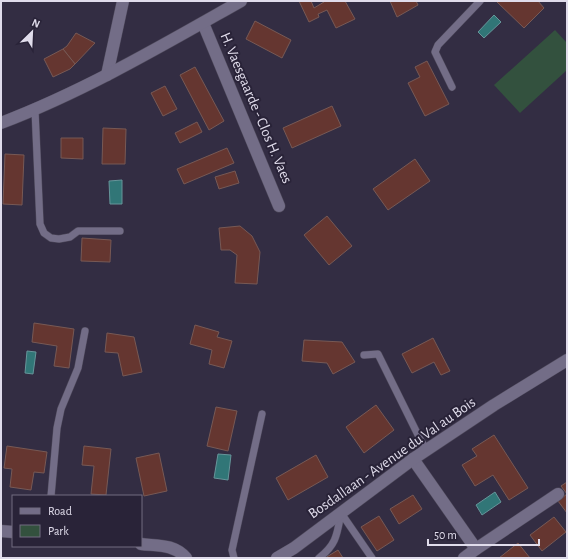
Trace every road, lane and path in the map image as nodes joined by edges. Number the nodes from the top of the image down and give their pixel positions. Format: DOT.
graph roads {
  1 [pos="123,1"];
  2 [pos="241,1"];
  3 [pos="480,1"];
  4 [pos="203,22"];
  5 [pos="107,75"];
  6 [pos="452,87"];
  7 [pos="35,110"];
  8 [pos="1,122"];
  9 [pos="279,206"];
  10 [pos="120,231"];
  11 [pos="85,331"];
  12 [pos="364,355"];
  13 [pos="567,360"];
  14 [pos="262,414"];
  15 [pos="427,450"];
  16 [pos="413,459"];
  17 [pos="558,494"];
  18 [pos="51,495"];
  19 [pos="341,512"];
  20 [pos="1,531"];
  21 [pos="12,532"];
  22 [pos="142,544"];
  23 [pos="476,549"];
  24 [pos="186,558"];
  25 [pos="234,558"];
  26 [pos="277,558"];
  27 [pos="319,558"];
  28 [pos="372,558"];
  29 [pos="464,558"];
  1 -- 5 [label="street"];
  2 -- 4 [label="street"];
  3 -- 6 [label="lane"];
  4 -- 5 [label="street"];
  4 -- 9 [label="street, H. Vaesgaarde - Clos H. Vaes"];
  5 -- 7 [label="street"];
  7 -- 8 [label="street"];
  7 -- 10 [label="lane"];
  11 -- 18 [label="lane"];
  12 -- 15 [label="lane"];
  13 -- 15 [label="street, Bosdallaan - Avenue du Val au Bois"];
  14 -- 25 [label="lane"];
  15 -- 16 [label="street, Bosdallaan - Avenue du Val au Bois"];
  16 -- 19 [label="street, Bosdallaan - Avenue du Val au Bois"];
  16 -- 23 [label="street"];
  17 -- 23 [label="street"];
  19 -- 26 [label="street, Bosdallaan - Avenue du Val au Bois"];
  19 -- 27 [label="lane"];
  19 -- 28 [label="lane"];
  20 -- 21 [label="street"];
  22 -- 24 [label="street"];
  23 -- 29 [label="street"];
}
